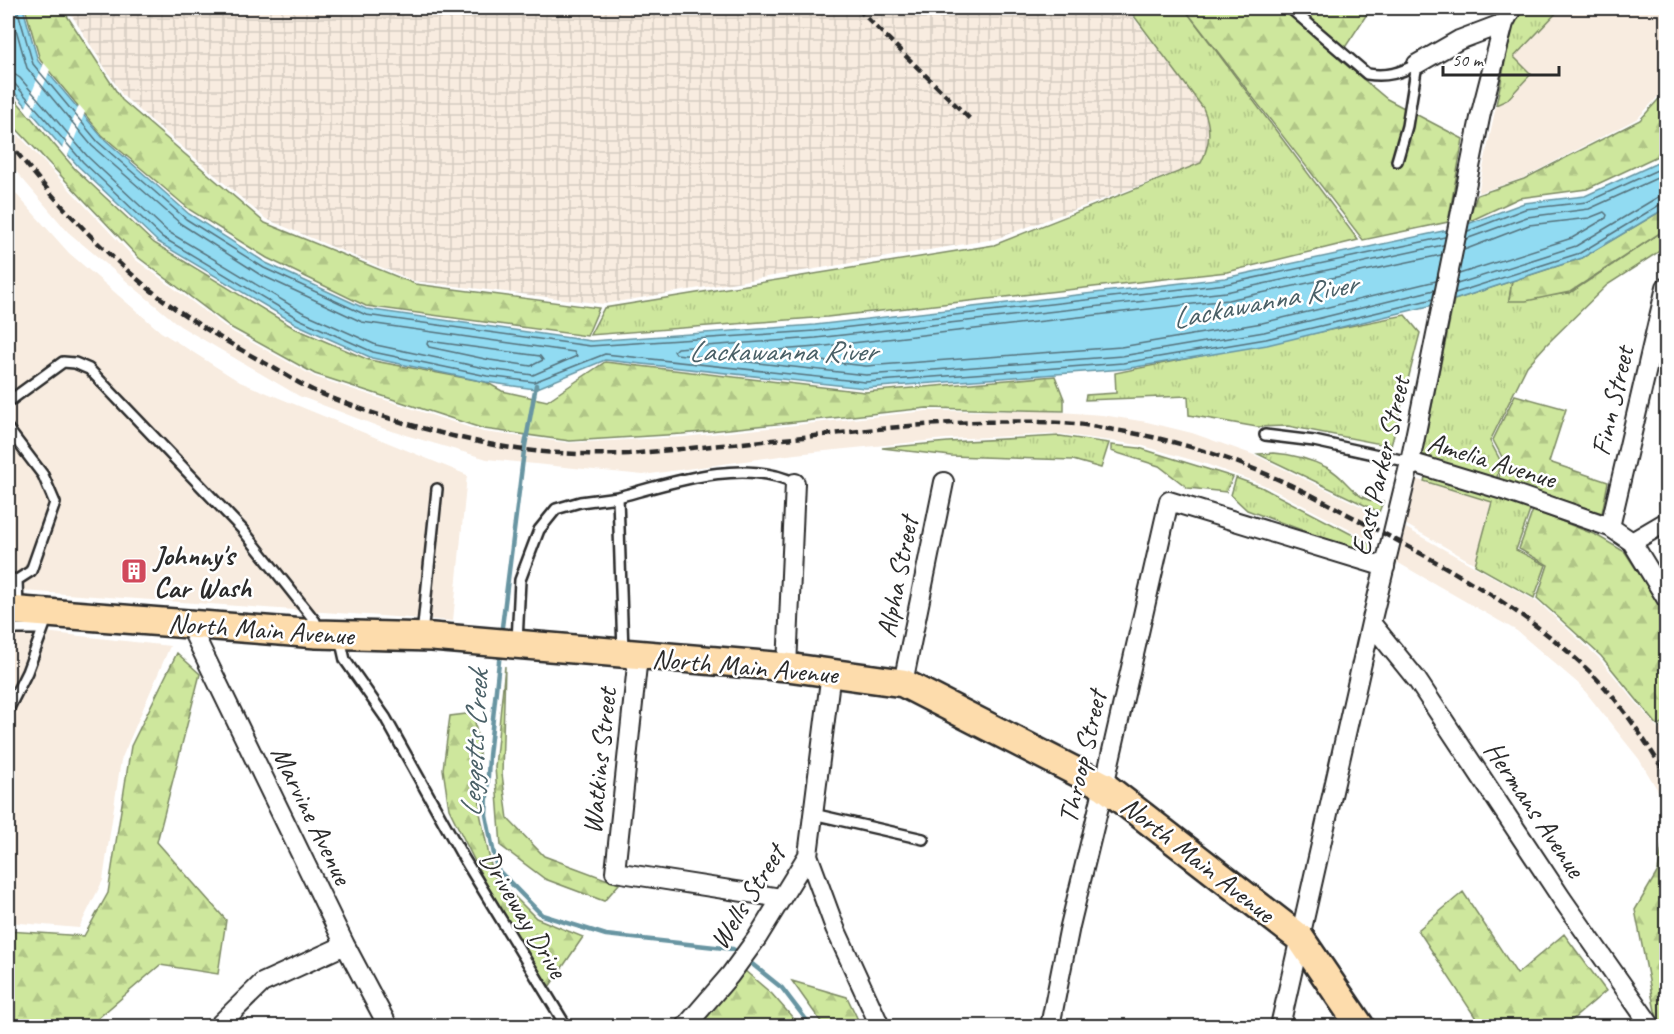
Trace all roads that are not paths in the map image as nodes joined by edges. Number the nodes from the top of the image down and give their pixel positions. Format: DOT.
graph roads {
  1 [pos="1290,8"];
  2 [pos="1508,15"];
  3 [pos="1417,64"];
  4 [pos="1397,161"];
  5 [pos="1666,287"];
  6 [pos="8,402"];
  7 [pos="8,429"];
  8 [pos="1265,435"];
  9 [pos="1410,462"];
  10 [pos="944,482"];
  11 [pos="795,483"];
  12 [pos="437,489"];
  13 [pos="618,497"];
  14 [pos="1666,522"];
  15 [pos="1610,527"];
  16 [pos="1632,542"];
  17 [pos="1385,567"];
  18 [pos="12,579"];
  19 [pos="1666,598"];
  20 [pos="11,617"];
  21 [pos="46,621"];
  22 [pos="1371,623"];
  23 [pos="190,626"];
  24 [pos="328,635"];
  25 [pos="422,637"];
  26 [pos="514,645"];
  27 [pos="631,655"];
  28 [pos="787,667"];
  29 [pos="831,672"];
  30 [pos="903,683"];
  31 [pos="8,710"];
  32 [pos="1104,786"];
  33 [pos="813,814"];
  34 [pos="923,839"];
  35 [pos="808,855"];
  36 [pos="781,897"];
  37 [pos="1300,938"];
  38 [pos="345,945"];
  39 [pos="218,1026"];
  40 [pos="388,1026"];
  41 [pos="566,1026"];
  42 [pos="686,1026"];
  43 [pos="880,1026"];
  44 [pos="1050,1026"];
  45 [pos="1280,1026"];
  46 [pos="1360,1026"];
  47 [pos="1651,1026"];
  1 -- 3 [label="lane"];
  2 -- 3 [label="street"];
  2 -- 9 [label="street, East Parker Street"];
  3 -- 4 [label="lane"];
  5 -- 15 [label="street, Finn Street"];
  6 -- 24 [label="lane, Driveway Drive"];
  7 -- 18 [label="lane"];
  8 -- 9 [label="lane, Amelia Avenue"];
  9 -- 15 [label="street, Amelia Avenue"];
  9 -- 17 [label="street, East Parker Street"];
  10 -- 30 [label="street, Alpha Street"];
  11 -- 13 [label="lane"];
  11 -- 28 [label="street"];
  12 -- 25 [label="lane"];
  13 -- 26 [label="lane"];
  13 -- 27 [label="lane"];
  14 -- 16 [label="street"];
  15 -- 16 [label="street, Amelia Avenue"];
  16 -- 19 [label="street, Amelia Avenue"];
  17 -- 22 [label="street, East Parker Street"];
  17 -- 32 [label="street, Throop Street"];
  18 -- 20 [label="lane"];
  20 -- 21 [label="main road, North Main Avenue"];
  21 -- 23 [label="main road, North Main Avenue"];
  21 -- 31 [label="lane"];
  22 -- 37 [label="street, East Parker Street"];
  22 -- 47 [label="street, Hermans Avenue"];
  23 -- 24 [label="main road, North Main Avenue"];
  23 -- 38 [label="street, Marvine Avenue"];
  24 -- 25 [label="main road, North Main Avenue"];
  24 -- 41 [label="lane, Driveway Drive"];
  25 -- 26 [label="main road, North Main Avenue"];
  26 -- 27 [label="main road, North Main Avenue"];
  27 -- 28 [label="main road, North Main Avenue"];
  27 -- 36 [label="street, Watkins Street"];
  28 -- 29 [label="main road, North Main Avenue"];
  29 -- 30 [label="main road, North Main Avenue"];
  29 -- 33 [label="street, Wells Street"];
  30 -- 32 [label="main road, North Main Avenue"];
  32 -- 37 [label="main road, North Main Avenue"];
  32 -- 44 [label="street, Throop Street"];
  33 -- 34 [label="lane"];
  33 -- 35 [label="street, Wells Street"];
  35 -- 36 [label="street, Wells Street"];
  35 -- 43 [label="street"];
  36 -- 42 [label="street, Wells Street"];
  37 -- 45 [label="street, East Parker Street"];
  37 -- 46 [label="main road, North Main Avenue"];
  38 -- 39 [label="street"];
  38 -- 40 [label="street, Marvine Avenue"];
}
